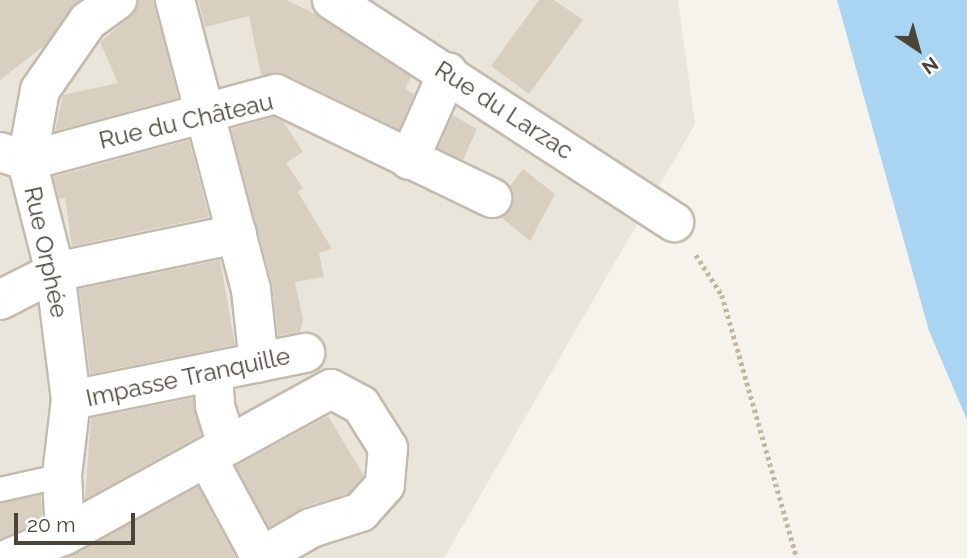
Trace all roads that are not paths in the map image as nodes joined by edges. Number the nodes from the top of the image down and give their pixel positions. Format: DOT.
graph roads {
  1 [pos="117,0"];
  2 [pos="175,0"];
  3 [pos="331,0"];
  4 [pos="448,72"];
  5 [pos="204,111"];
  6 [pos="13,156"];
  7 [pos="409,160"];
  8 [pos="492,198"];
  9 [pos="674,222"];
  10 [pos="237,234"];
  11 [pos="55,272"];
  12 [pos="0,300"];
  13 [pos="305,353"];
  14 [pos="259,362"];
  15 [pos="214,375"];
  16 [pos="71,400"];
  17 [pos="216,451"];
  18 [pos="62,475"];
  19 [pos="0,489"];
  20 [pos="65,534"];
  21 [pos="10,558"];
  22 [pos="261,558"];
  1 -- 6 [label="street, Rue Orphée"];
  2 -- 5 [label="street"];
  3 -- 4 [label="street, Rue du Larzac"];
  4 -- 7 [label="street"];
  4 -- 9 [label="street, Rue du Larzac"];
  5 -- 6 [label="street, Rue du Château"];
  5 -- 7 [label="street, Rue du Château"];
  5 -- 10 [label="street"];
  6 -- 11 [label="street, Rue Orphée"];
  7 -- 8 [label="street, Rue du Château"];
  10 -- 11 [label="street"];
  10 -- 14 [label="street"];
  11 -- 12 [label="street"];
  11 -- 16 [label="street, Rue Orphée"];
  13 -- 14 [label="street, Impasse Tranquille"];
  14 -- 15 [label="street, Impasse Tranquille"];
  15 -- 16 [label="street, Impasse Tranquille"];
  15 -- 17 [label="street"];
  16 -- 18 [label="street, Rue Orphée"];
  17 -- 20 [label="street"];
  17 -- 22 [label="street"];
  17 -- 22 [label="street"];
  18 -- 19 [label="lane"];
  18 -- 20 [label="street, Rue Orphée"];
  20 -- 21 [label="street"];
}
